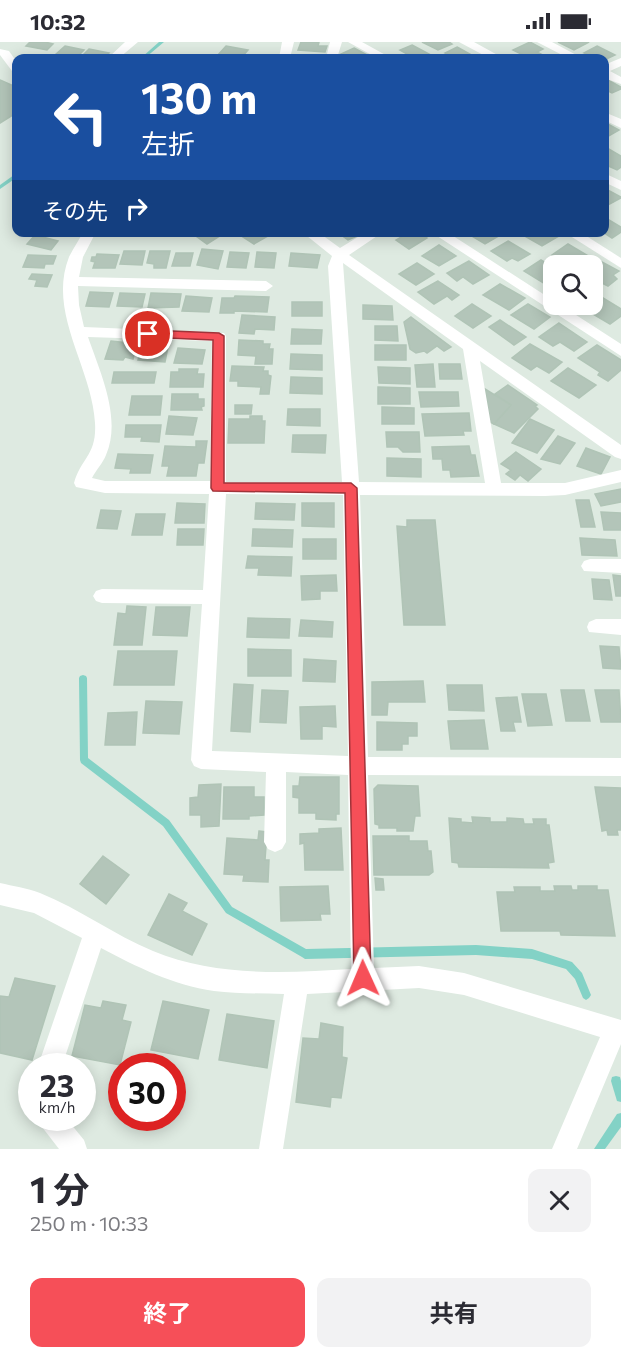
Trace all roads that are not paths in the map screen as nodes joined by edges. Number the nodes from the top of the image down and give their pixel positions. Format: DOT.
graph roads {
  1 [pos="132,42"];
  2 [pos="354,42"];
  3 [pos="465,42"];
  4 [pos="543,42"];
  5 [pos="118,54"];
  6 [pos="377,54"];
  7 [pos="488,54"];
  8 [pos="568,54"];
  9 [pos="87,237"];
  10 [pos="315,237"];
  11 [pos="369,237"];
  12 [pos="445,237"];
  13 [pos="578,237"];
  14 [pos="340,254"];
  15 [pos="621,264"];
  16 [pos="71,281"];
  17 [pos="266,286"];
  18 [pos="77,332"];
  19 [pos="470,347"];
  20 [pos="621,351"];
  21 [pos="621,453"];
  22 [pos="621,476"];
  23 [pos="218,488"];
  24 [pos="351,488"];
  25 [pos="494,490"];
  26 [pos="590,566"];
  27 [pos="621,566"];
  28 [pos="102,596"];
  29 [pos="211,597"];
  30 [pos="596,627"];
  31 [pos="621,627"];
  32 [pos="276,763"];
  33 [pos="356,766"];
  34 [pos="621,767"];
  35 [pos="275,842"];
  36 [pos="0,894"];
  37 [pos="96,932"];
  38 [pos="362,962"];
  39 [pos="297,982"];
  40 [pos="618,1031"];
  41 [pos="54,1053"];
  42 [pos="61,1131"];
  43 [pos="75,1149"];
  44 [pos="270,1149"];
  45 [pos="564,1149"];
  1 -- 5 [label="street"];
  2 -- 6 [label="street"];
  3 -- 7 [label="street"];
  4 -- 8 [label="street"];
  9 -- 16 [label="street"];
  10 -- 14 [label="street"];
  11 -- 14 [label="street"];
  12 -- 20 [label="street"];
  13 -- 15 [label="street"];
  14 -- 19 [label="street"];
  14 -- 24 [label="street"];
  16 -- 17 [label="street"];
  16 -- 18 [label="street"];
  18 -- 23 [label="street"];
  18 -- 23 [label="street"];
  19 -- 21 [label="street"];
  19 -- 25 [label="street"];
  22 -- 25 [label="street"];
  23 -- 24 [label="street"];
  23 -- 29 [label="street"];
  24 -- 25 [label="street"];
  24 -- 33 [label="street"];
  26 -- 27 [label="street"];
  28 -- 29 [label="street"];
  29 -- 32 [label="street"];
  30 -- 31 [label="street"];
  32 -- 33 [label="street"];
  32 -- 35 [label="street"];
  33 -- 34 [label="street"];
  33 -- 38 [label="street"];
  36 -- 37 [label="street"];
  37 -- 39 [label="street"];
  37 -- 41 [label="street"];
  38 -- 39 [label="street"];
  38 -- 40 [label="street"];
  39 -- 44 [label="street"];
  40 -- 45 [label="street"];
  42 -- 43 [label="street"];
}
